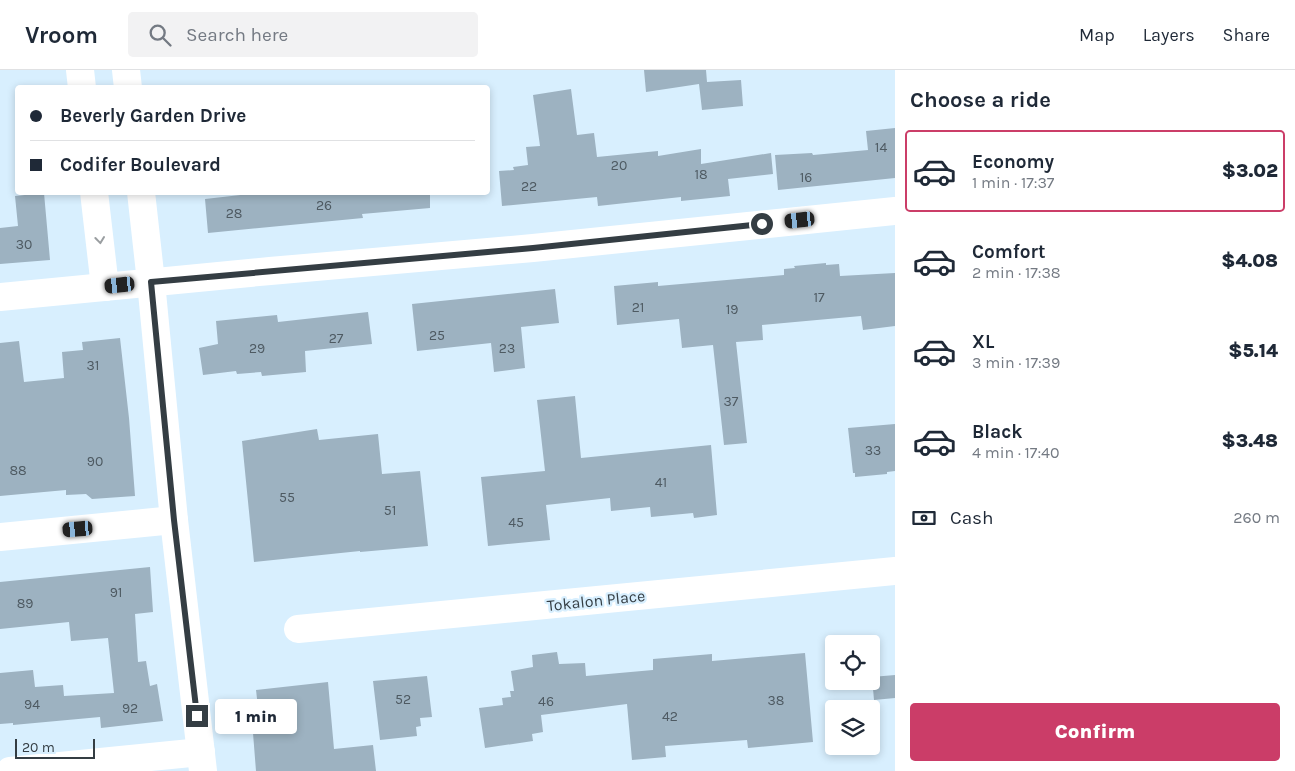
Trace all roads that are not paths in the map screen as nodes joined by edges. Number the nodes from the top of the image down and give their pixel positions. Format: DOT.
graph roads {
  1 [pos="80,70"];
  2 [pos="126,70"];
  3 [pos="82,85"];
  4 [pos="128,85"];
  5 [pos="94,195"];
  6 [pos="141,195"];
  7 [pos="895,211"];
  8 [pos="151,282"];
  9 [pos="105,287"];
  10 [pos="0,297"];
  11 [pos="174,520"];
  12 [pos="0,537"];
  13 [pos="895,571"];
  14 [pos="298,630"];
  15 [pos="202,762"];
  16 [pos="10,771"];
  1 -- 3 [label="street"];
  2 -- 4 [label="street"];
  5 -- 9 [label="street, one-way"];
  6 -- 8 [label="street"];
  7 -- 8 [label="street"];
  8 -- 9 [label="street"];
  8 -- 11 [label="street"];
  9 -- 10 [label="street"];
  11 -- 12 [label="street"];
  11 -- 15 [label="street"];
  13 -- 14 [label="street, Tokalon Place"];
  15 -- 16 [label="street"];
}
